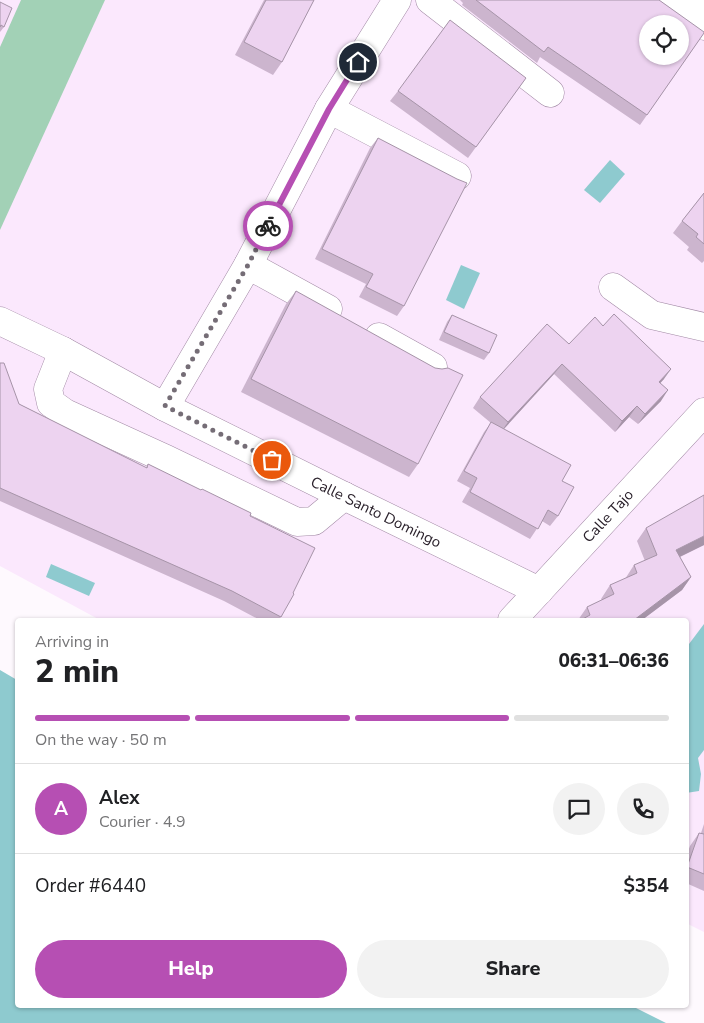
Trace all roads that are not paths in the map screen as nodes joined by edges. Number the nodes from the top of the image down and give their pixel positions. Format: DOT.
graph roads {
  1 [pos="397,0"];
  2 [pos="430,0"];
  3 [pos="665,0"];
  4 [pos="688,0"];
  5 [pos="704,11"];
  6 [pos="704,26"];
  7 [pos="550,93"];
  8 [pos="329,109"];
  9 [pos="457,176"];
  10 [pos="248,265"];
  11 [pos="613,287"];
  12 [pos="0,321"];
  13 [pos="704,328"];
  14 [pos="63,351"];
  15 [pos="433,367"];
  16 [pos="165,406"];
  17 [pos="704,412"];
  18 [pos="344,496"];
  19 [pos="539,591"];
  20 [pos="514,618"];
  1 -- 8 [label="street"];
  2 -- 7 [label="street"];
  3 -- 6 [label="street"];
  4 -- 5 [label="street"];
  8 -- 9 [label="street"];
  8 -- 10 [label="street"];
  10 -- 15 [label="street"];
  10 -- 16 [label="street"];
  11 -- 13 [label="street"];
  12 -- 14 [label="street, Calle Santo Domingo"];
  14 -- 16 [label="street, Calle Santo Domingo"];
  14 -- 18 [label="street"];
  16 -- 18 [label="street, Calle Santo Domingo"];
  17 -- 19 [label="street, Calle Tajo"];
  18 -- 19 [label="street, Calle Santo Domingo"];
  19 -- 20 [label="street, Calle Tajo"];
}
